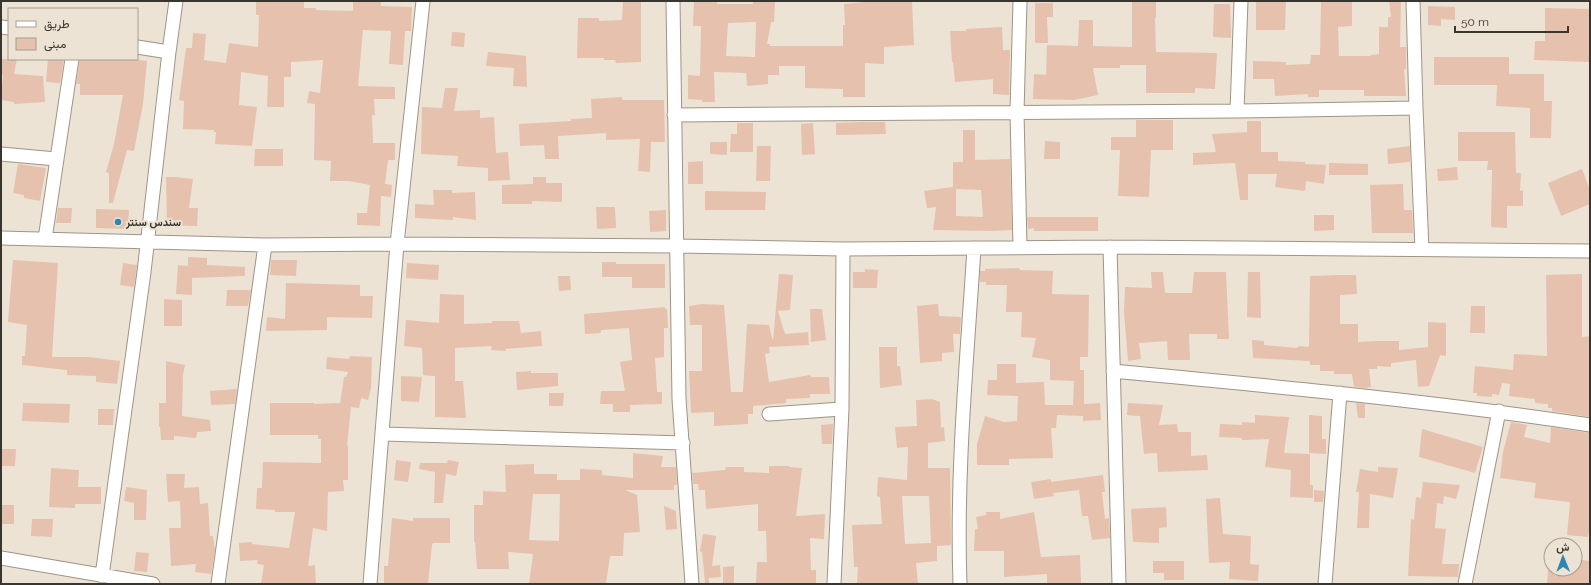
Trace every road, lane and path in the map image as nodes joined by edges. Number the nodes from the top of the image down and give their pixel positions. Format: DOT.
graph roads {
  1 [pos="176,1"];
  2 [pos="423,1"];
  3 [pos="673,1"];
  4 [pos="1020,1"];
  5 [pos="1241,1"];
  6 [pos="1413,1"];
  7 [pos="138,47"];
  8 [pos="169,52"];
  9 [pos="72,60"];
  10 [pos="1416,108"];
  11 [pos="1237,111"];
  12 [pos="1017,112"];
  13 [pos="674,115"];
  14 [pos="1,154"];
  15 [pos="56,159"];
  16 [pos="1,238"];
  17 [pos="44,239"];
  18 [pos="146,242"];
  19 [pos="397,244"];
  20 [pos="265,245"];
  21 [pos="676,246"];
  22 [pos="1020,247"];
  23 [pos="1110,247"];
  24 [pos="974,248"];
  25 [pos="1422,249"];
  26 [pos="843,250"];
  27 [pos="1590,251"];
  28 [pos="1113,371"];
  29 [pos="1340,393"];
  30 [pos="842,409"];
  31 [pos="1499,411"];
  32 [pos="770,414"];
  33 [pos="1590,425"];
  34 [pos="382,434"];
  35 [pos="683,443"];
  36 [pos="1,558"];
  37 [pos="102,576"];
  38 [pos="120,581"];
  39 [pos="153,584"];
  40 [pos="218,584"];
  41 [pos="370,584"];
  42 [pos="692,584"];
  43 [pos="834,584"];
  44 [pos="960,584"];
  45 [pos="1118,584"];
  46 [pos="1325,584"];
  47 [pos="1465,584"];
  1 -- 8 [label="street"];
  2 -- 19 [label="street"];
  3 -- 13 [label="street"];
  4 -- 12 [label="street"];
  5 -- 11 [label="street"];
  6 -- 10 [label="street"];
  7 -- 8 [label="street"];
  8 -- 18 [label="street"];
  9 -- 15 [label="street"];
  10 -- 11 [label="street"];
  10 -- 25 [label="street"];
  11 -- 12 [label="street"];
  12 -- 13 [label="street"];
  12 -- 22 [label="street"];
  13 -- 21 [label="street"];
  14 -- 15 [label="street"];
  15 -- 17 [label="street"];
  16 -- 17 [label="street"];
  17 -- 18 [label="street"];
  18 -- 20 [label="street"];
  18 -- 37 [label="street"];
  19 -- 20 [label="street"];
  19 -- 21 [label="street"];
  19 -- 34 [label="street"];
  20 -- 40 [label="street"];
  21 -- 26 [label="street"];
  21 -- 35 [label="street"];
  22 -- 23 [label="street"];
  22 -- 24 [label="street"];
  23 -- 25 [label="street"];
  23 -- 28 [label="street"];
  24 -- 26 [label="street"];
  24 -- 44 [label="street"];
  25 -- 27 [label="street"];
  26 -- 30 [label="street"];
  28 -- 29 [label="street"];
  28 -- 45 [label="street"];
  29 -- 31 [label="street"];
  29 -- 46 [label="street"];
  30 -- 32 [label="street"];
  30 -- 43 [label="street"];
  31 -- 33 [label="street"];
  31 -- 47 [label="street"];
  34 -- 35 [label="street"];
  34 -- 41 [label="street"];
  35 -- 42 [label="street"];
  36 -- 37 [label="street"];
  37 -- 38 [label="street"];
  38 -- 39 [label="street"];
}
